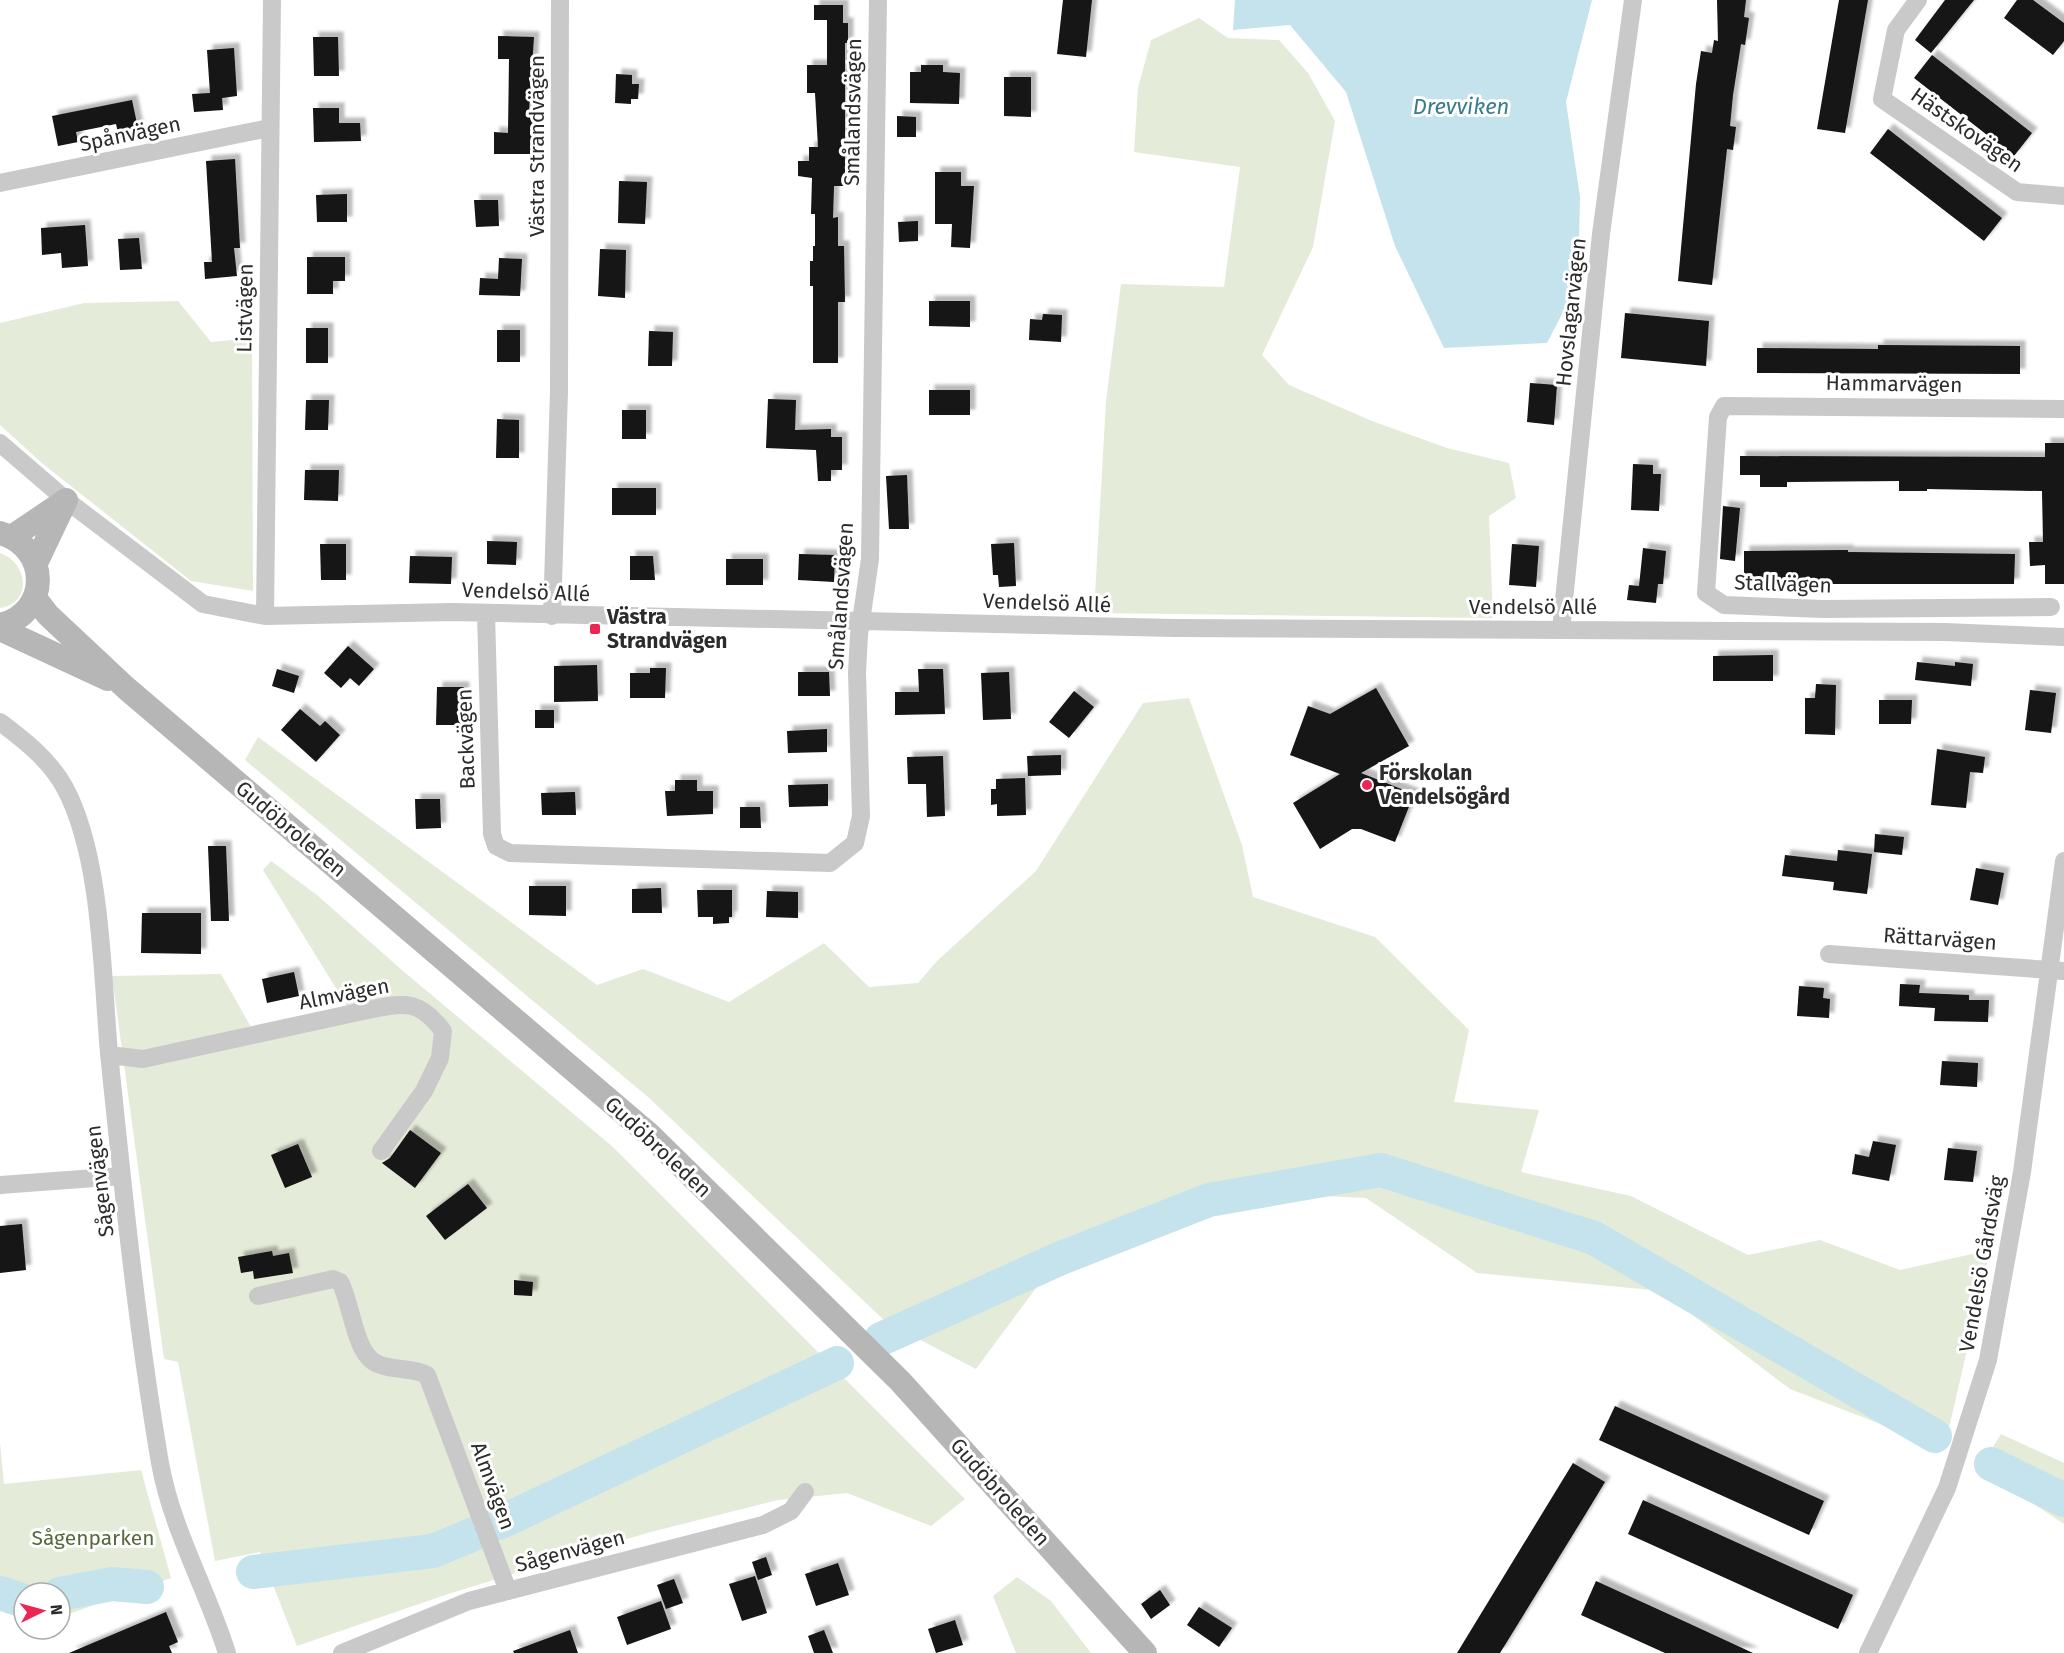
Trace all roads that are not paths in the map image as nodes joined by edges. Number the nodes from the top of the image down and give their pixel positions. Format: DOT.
graph roads {
  1 [pos="272,0"];
  2 [pos="560,0"];
  3 [pos="878,0"];
  4 [pos="1633,0"];
  5 [pos="1918,0"];
  6 [pos="269,128"];
  7 [pos="0,183"];
  8 [pos="2064,196"];
  9 [pos="1724,406"];
  10 [pos="2064,409"];
  11 [pos="0,443"];
  12 [pos="66,500"];
  13 [pos="6,535"];
  14 [pos="36,563"];
  15 [pos="35,598"];
  16 [pos="486,614"];
  17 [pos="265,616"];
  18 [pos="552,616"];
  19 [pos="861,620"];
  20 [pos="0,624"];
  21 [pos="0,629"];
  22 [pos="1561,630"];
  23 [pos="2064,637"];
  24 [pos="126,688"];
  25 [pos="0,722"];
  26 [pos="510,854"];
  27 [pos="2064,861"];
  28 [pos="1829,954"];
  29 [pos="2056,969"];
  30 [pos="110,1055"];
  31 [pos="381,1151"];
  32 [pos="122,1176"];
  33 [pos="0,1185"];
  34 [pos="258,1296"];
  35 [pos="805,1492"];
  36 [pos="508,1591"];
  37 [pos="227,1653"];
  38 [pos="342,1653"];
  39 [pos="1145,1653"];
  40 [pos="1868,1653"];
  1 -- 6 [label="street, Listvägen"];
  2 -- 18 [label="street, Västra Strandvägen"];
  3 -- 19 [label="street, Smålandsvägen"];
  4 -- 22 [label="street, Hovslagarvägen"];
  5 -- 8 [label="street, Hästskovägen"];
  6 -- 7 [label="street, Spånvägen"];
  6 -- 17 [label="street, Listvägen"];
  9 -- 10 [label="street, Hammarvägen"];
  9 -- 23 [label="street, Stallvägen"];
  11 -- 12 [label="street, Vendelsö Allé"];
  12 -- 13 [label="main road"];
  12 -- 14 [label="main road"];
  12 -- 17 [label="street, Vendelsö Allé"];
  13 -- 14 [label="main road"];
  14 -- 15 [label="main road"];
  15 -- 20 [label="main road"];
  15 -- 24 [label="main road, Gudöbroleden"];
  16 -- 17 [label="street, Vendelsö Allé"];
  16 -- 18 [label="street, Vendelsö Allé"];
  16 -- 26 [label="street, Backvägen"];
  18 -- 19 [label="street, Vendelsö Allé"];
  19 -- 22 [label="street, Vendelsö Allé"];
  19 -- 26 [label="street, Smålandsvägen"];
  21 -- 24 [label="main road, Gudöbroleden"];
  22 -- 23 [label="street, Vendelsö Allé"];
  24 -- 39 [label="main road, Gudöbroleden"];
  25 -- 30 [label="street, Sågenvägen"];
  27 -- 29 [label="street, Vendelsö Gårdsväg"];
  28 -- 29 [label="street, Rättarvägen"];
  29 -- 40 [label="street, Vendelsö Gårdsväg"];
  30 -- 31 [label="street, Almvägen"];
  30 -- 32 [label="street, Sågenvägen"];
  32 -- 33 [label="street"];
  32 -- 37 [label="street, Sågenvägen"];
  34 -- 36 [label="street, Almvägen"];
  35 -- 36 [label="street, Sågenvägen"];
  36 -- 38 [label="street, Sågenvägen"];
}
